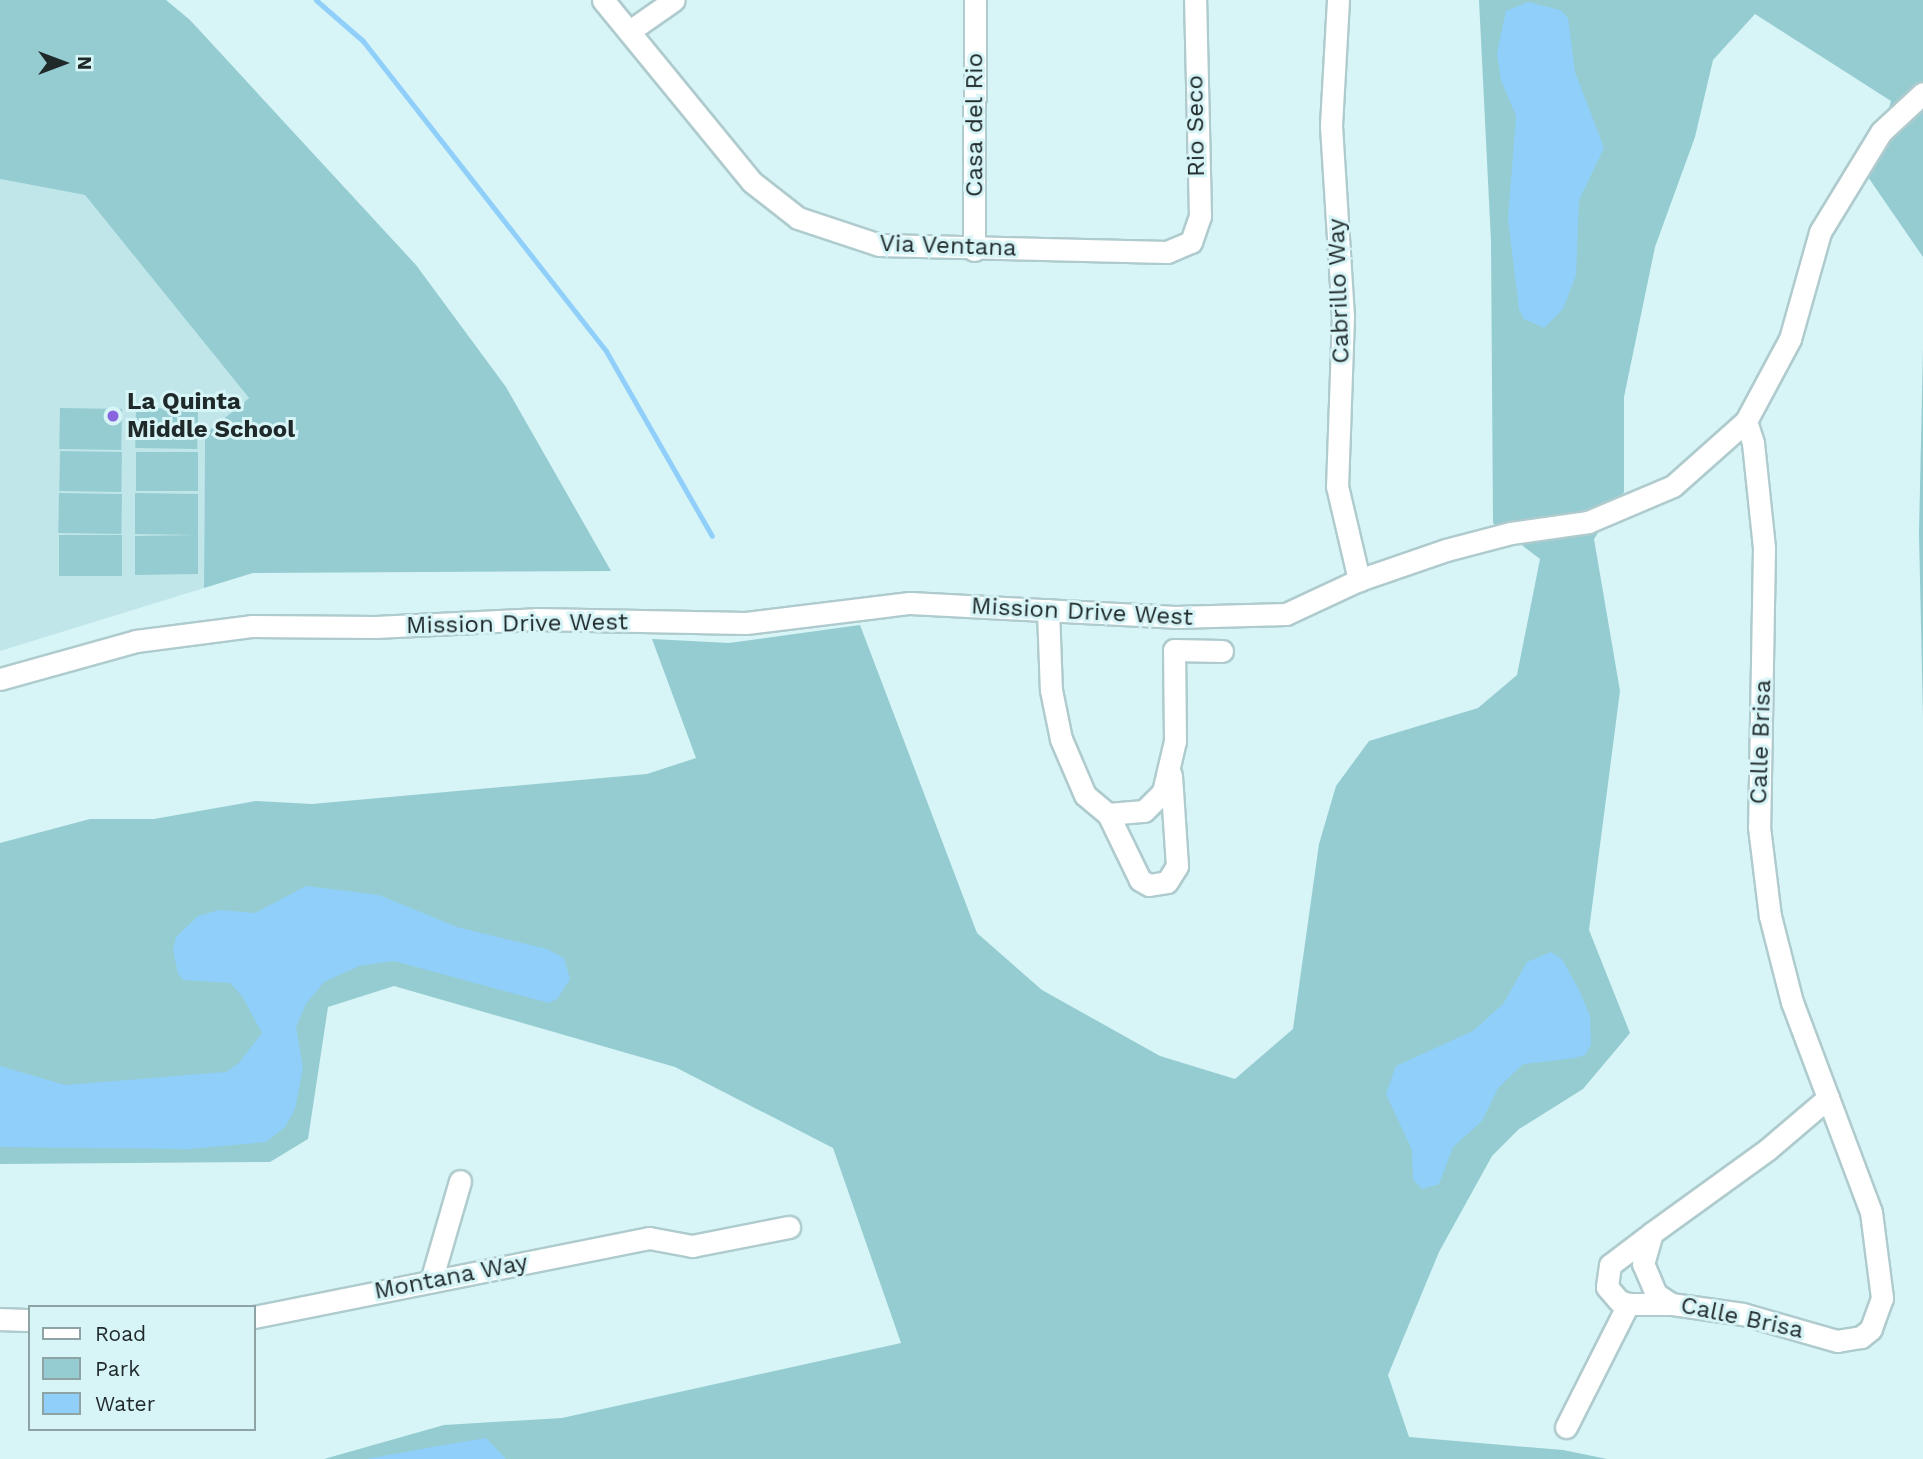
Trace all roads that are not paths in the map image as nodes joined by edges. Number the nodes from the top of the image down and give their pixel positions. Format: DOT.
graph roads {
  1 [pos="603,0"];
  2 [pos="674,0"];
  3 [pos="975,0"];
  4 [pos="1195,0"];
  5 [pos="1338,0"];
  6 [pos="631,30"];
  7 [pos="1923,93"];
  8 [pos="1184,247"];
  9 [pos="974,250"];
  10 [pos="1746,421"];
  11 [pos="1359,580"];
  12 [pos="1048,610"];
  13 [pos="1222,651"];
  14 [pos="0,679"];
  15 [pos="1171,766"];
  16 [pos="1108,814"];
  17 [pos="1828,1098"];
  18 [pos="460,1181"];
  19 [pos="789,1227"];
  20 [pos="1652,1233"];
  21 [pos="430,1281"];
  22 [pos="1628,1304"];
  23 [pos="1671,1304"];
  24 [pos="256,1317"];
  25 [pos="0,1320"];
  26 [pos="28,1320"];
  27 [pos="1566,1427"];
  1 -- 6 [label="street, Via Ventana"];
  2 -- 6 [label="street"];
  3 -- 9 [label="street, Casa del Rio"];
  4 -- 8 [label="street, Rio Seco"];
  5 -- 11 [label="street, Cabrillo Way"];
  6 -- 9 [label="street, Via Ventana"];
  7 -- 10 [label="street, Mission Drive West"];
  8 -- 9 [label="street, Via Ventana"];
  10 -- 11 [label="street, Mission Drive West"];
  10 -- 17 [label="street, Calle Brisa"];
  11 -- 12 [label="street, Mission Drive West"];
  12 -- 14 [label="street, Mission Drive West"];
  12 -- 16 [label="street"];
  13 -- 15 [label="street"];
  15 -- 16 [label="street"];
  15 -- 16 [label="street"];
  17 -- 20 [label="street"];
  17 -- 23 [label="street, Calle Brisa"];
  18 -- 21 [label="street"];
  19 -- 21 [label="street, Montana Way"];
  20 -- 22 [label="street"];
  20 -- 23 [label="street, Calle Brisa"];
  21 -- 24 [label="street, Montana Way"];
  22 -- 23 [label="street"];
  22 -- 27 [label="street"];
  25 -- 26 [label="street"];
}
